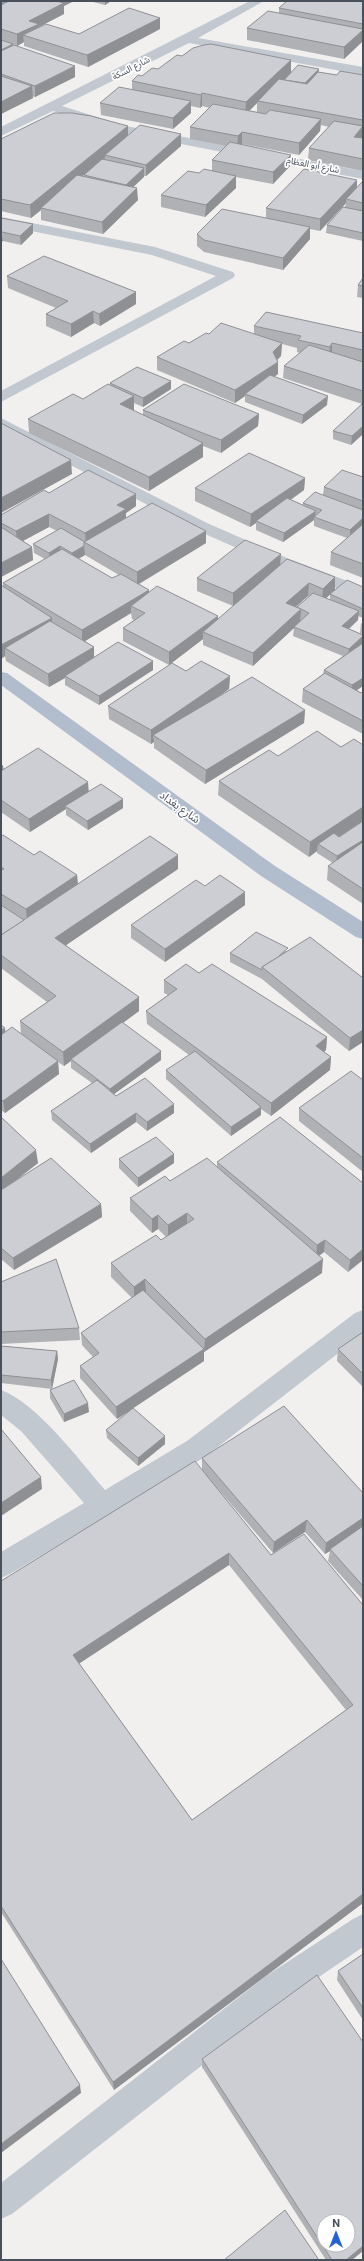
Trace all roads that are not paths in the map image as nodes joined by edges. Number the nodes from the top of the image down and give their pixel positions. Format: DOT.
graph roads {
  1 [pos="5,1"];
  2 [pos="258,1"];
  3 [pos="1,3"];
  4 [pos="187,39"];
  5 [pos="363,71"];
  6 [pos="52,108"];
  7 [pos="1,132"];
  8 [pos="363,174"];
  9 [pos="1,220"];
  10 [pos="1,397"];
  11 [pos="1,423"];
  12 [pos="363,594"];
  13 [pos="1,677"];
  14 [pos="363,932"];
  15 [pos="363,1320"];
  16 [pos="1,1401"];
  17 [pos="103,1506"];
  18 [pos="1,1566"];
  19 [pos="363,1929"];
  20 [pos="1,2203"];
  1 -- 3 [label="highway"];
  2 -- 4 [label="street, شارع السكة"];
  4 -- 5 [label="street"];
  4 -- 6 [label="street, شارع السكة"];
  6 -- 7 [label="street, شارع السكة"];
  6 -- 8 [label="street, شارع أبو العظام"];
  9 -- 10 [label="street"];
  11 -- 12 [label="street"];
  13 -- 14 [label="main road, شارع بغداد"];
  15 -- 17 [label="street"];
  16 -- 17 [label="street"];
  17 -- 18 [label="street"];
  19 -- 20 [label="street"];
}
